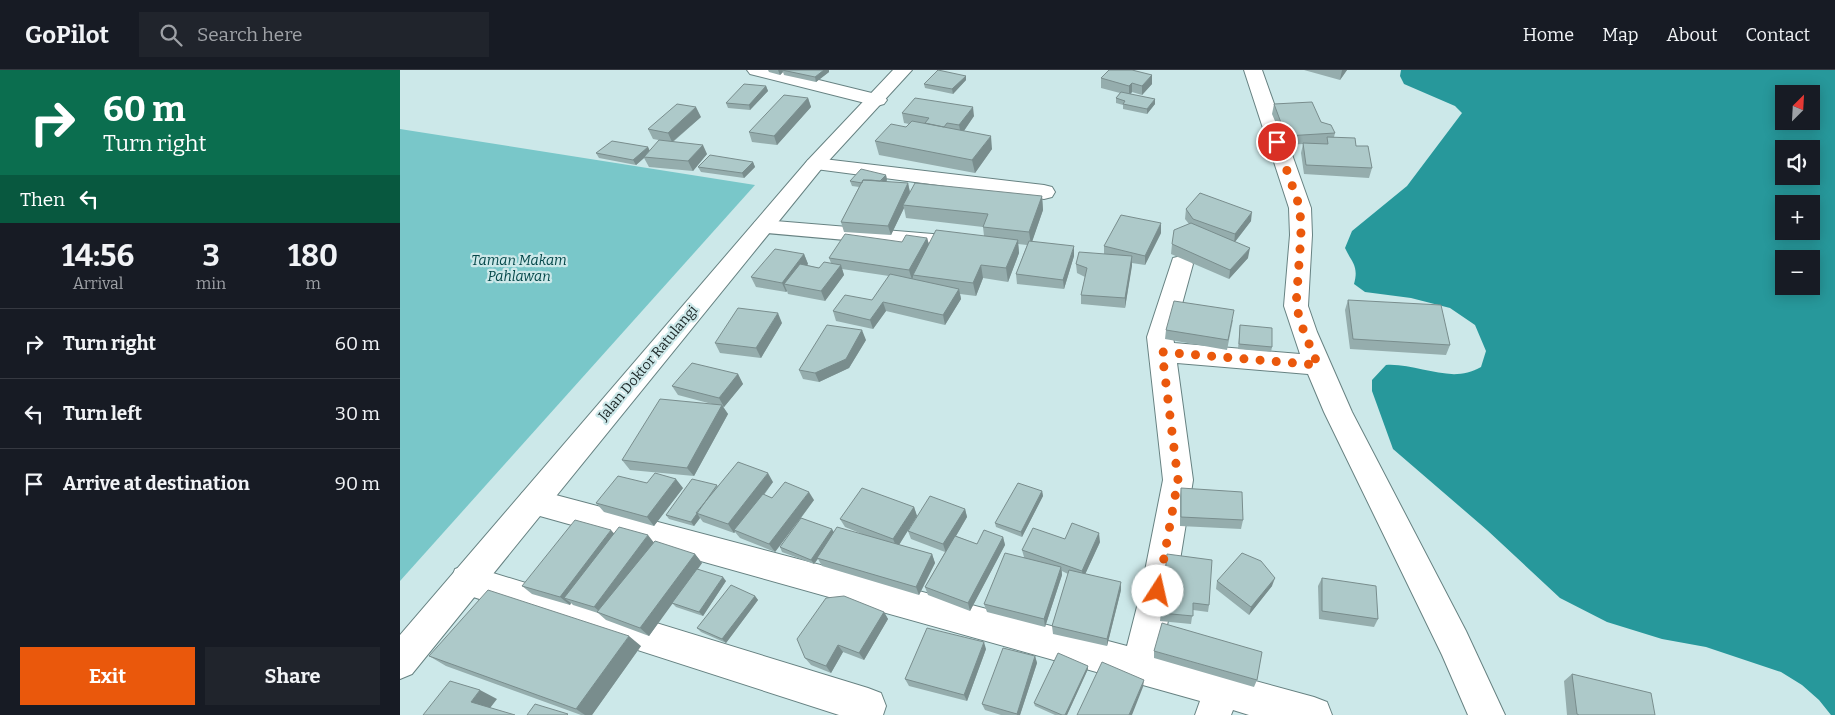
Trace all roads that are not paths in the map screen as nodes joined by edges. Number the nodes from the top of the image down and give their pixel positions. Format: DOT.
graph roads {
  1 [pos="756,70"];
  2 [pos="903,70"];
  3 [pos="1252,70"];
  4 [pos="877,100"];
  5 [pos="815,164"];
  6 [pos="1044,192"];
  7 [pos="764,227"];
  8 [pos="986,246"];
  9 [pos="1181,264"];
  10 [pos="1162,352"];
  11 [pos="1318,365"];
  12 [pos="533,502"];
  13 [pos="467,580"];
  14 [pos="405,649"];
  15 [pos="1139,667"];
  16 [pos="1217,703"];
  17 [pos="864,715"];
  18 [pos="1314,715"];
  19 [pos="1487,715"];
  1 -- 4 [label="main road"];
  2 -- 4 [label="main road, Jalan Doktor Ratulangi"];
  3 -- 11 [label="main road"];
  4 -- 5 [label="main road, Jalan Doktor Ratulangi"];
  5 -- 6 [label="main road"];
  5 -- 7 [label="main road, Jalan Doktor Ratulangi"];
  7 -- 8 [label="main road"];
  7 -- 12 [label="main road, Jalan Doktor Ratulangi"];
  9 -- 10 [label="main road"];
  10 -- 11 [label="main road"];
  10 -- 15 [label="main road"];
  11 -- 19 [label="main road"];
  12 -- 13 [label="main road, Jalan Doktor Ratulangi"];
  12 -- 15 [label="main road"];
  13 -- 14 [label="main road, Jalan Doktor Ratulangi"];
  13 -- 17 [label="main road"];
  15 -- 16 [label="main road"];
  16 -- 18 [label="main road"];
}
